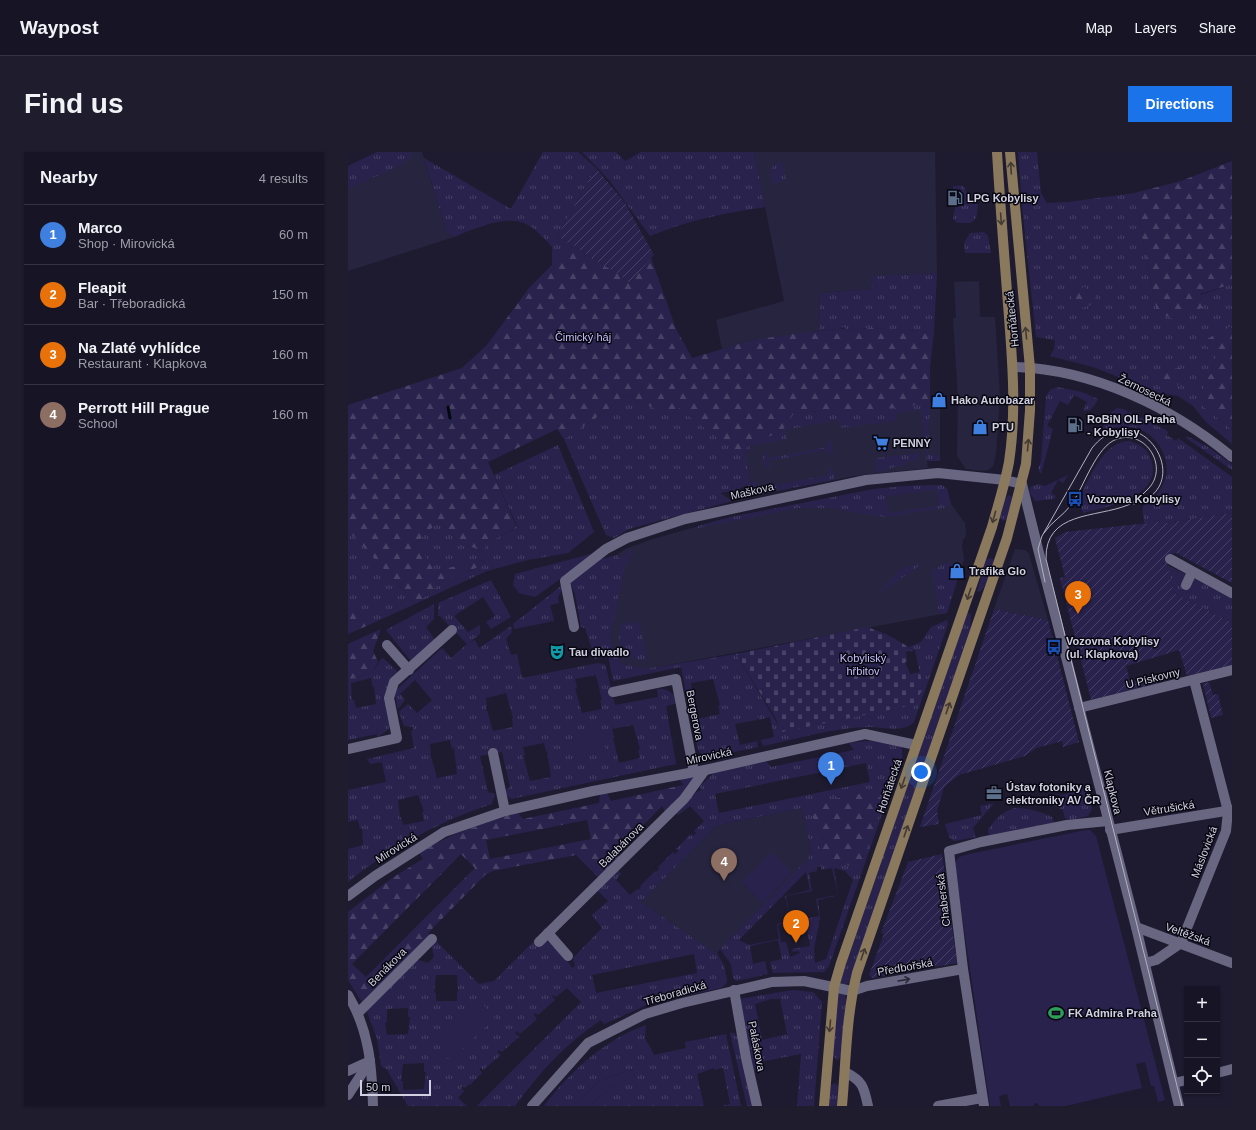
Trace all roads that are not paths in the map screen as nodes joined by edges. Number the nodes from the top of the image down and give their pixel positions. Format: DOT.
graph roads {
  1 [pos="997,152"];
  2 [pos="1010,152"];
  3 [pos="1013,367"];
  4 [pos="1030,368"];
  5 [pos="1232,457"];
  6 [pos="1005,480"];
  7 [pos="1022,484"];
  8 [pos="1170,559"];
  9 [pos="1192,572"];
  10 [pos="1186,584"];
  11 [pos="1232,593"];
  12 [pos="574,627"];
  13 [pos="452,630"];
  14 [pos="387,645"];
  15 [pos="409,670"];
  16 [pos="1232,670"];
  17 [pos="1194,680"];
  18 [pos="613,692"];
  19 [pos="1079,708"];
  20 [pos="916,745"];
  21 [pos="348,749"];
  22 [pos="493,753"];
  23 [pos="705,770"];
  24 [pos="694,772"];
  25 [pos="1230,810"];
  26 [pos="505,811"];
  27 [pos="1109,826"];
  28 [pos="348,896"];
  29 [pos="1136,928"];
  30 [pos="548,933"];
  31 [pos="432,939"];
  32 [pos="539,942"];
  33 [pos="1181,943"];
  34 [pos="568,956"];
  35 [pos="1145,963"];
  36 [pos="1232,963"];
  37 [pos="963,969"];
  38 [pos="834,987"];
  39 [pos="734,990"];
  40 [pos="852,991"];
  41 [pos="348,995"];
  42 [pos="359,1012"];
  43 [pos="370,1061"];
  44 [pos="1232,1069"];
  45 [pos="827,1070"];
  46 [pos="348,1072"];
  47 [pos="845,1072"];
  48 [pos="1220,1072"];
  49 [pos="1184,1081"];
  50 [pos="1174,1084"];
  51 [pos="348,1095"];
  52 [pos="983,1102"];
  53 [pos="373,1106"];
  54 [pos="532,1106"];
  55 [pos="757,1106"];
  56 [pos="824,1106"];
  57 [pos="842,1106"];
  58 [pos="868,1106"];
  59 [pos="938,1106"];
  60 [pos="1179,1106"];
  1 -- 3 [label="main road, Horňátecká, one-way"];
  4 -- 2 [label="main road, Horňátecká, one-way"];
  3 -- 4 [label="street, Žernosecká"];
  3 -- 6 [label="main road, Horňátecká"];
  4 -- 5 [label="street, Žernosecká"];
  7 -- 4 [label="main road, Horňátecká, one-way"];
  6 -- 7 [label="street"];
  6 -- 12 [label="street, Maškova"];
  6 -- 20 [label="main road, Horňátecká, one-way"];
  7 -- 19 [label="street, Klapkova"];
  40 -- 7 [label="main road, Horňátecká, one-way"];
  8 -- 9 [label="street"];
  9 -- 10 [label="street"];
  9 -- 11 [label="street"];
  13 -- 15 [label="street"];
  14 -- 15 [label="street"];
  15 -- 21 [label="street"];
  16 -- 17 [label="street, U Pískovny"];
  17 -- 19 [label="street, U Pískovny"];
  17 -- 25 [label="street, Máslovická"];
  18 -- 24 [label="street, Bergerova"];
  19 -- 27 [label="street, Klapkova"];
  20 -- 23 [label="street, Mirovická"];
  20 -- 38 [label="main road, Horňátecká, one-way"];
  22 -- 26 [label="street"];
  23 -- 24 [label="street, Mirovická"];
  23 -- 30 [label="street, Balabánova"];
  24 -- 26 [label="street, Mirovická"];
  25 -- 27 [label="street, Větrušická"];
  25 -- 33 [label="street, Máslovická"];
  26 -- 28 [label="street, Mirovická"];
  27 -- 29 [label="street, Klapkova"];
  27 -- 37 [label="street, Chaberská"];
  29 -- 33 [label="street, Veltěžská"];
  29 -- 35 [label="street, Klapkova"];
  30 -- 32 [label="street, Balabánova"];
  30 -- 34 [label="street"];
  31 -- 42 [label="street, Benákova"];
  33 -- 35 [label="street"];
  33 -- 36 [label="street, Veltěžská"];
  35 -- 50 [label="street, Klapkova"];
  40 -- 37 [label="street, Předbořská, one-way"];
  37 -- 52 [label="street, Chaberská"];
  38 -- 39 [label="street, Třeboradická"];
  38 -- 40 [label="street, Třeboradická"];
  38 -- 45 [label="main road, Horňátecká, one-way"];
  39 -- 54 [label="street, Třeboradická"];
  39 -- 55 [label="street, Paláskova"];
  40 -- 47 [label="main road, Horňátecká"];
  41 -- 42 [label="street"];
  42 -- 43 [label="street"];
  43 -- 46 [label="street"];
  43 -- 51 [label="street"];
  43 -- 53 [label="street"];
  44 -- 48 [label="street"];
  45 -- 47 [label="main road"];
  45 -- 56 [label="main road, Horňátecká"];
  47 -- 57 [label="main road, Horňátecká"];
  47 -- 58 [label="street"];
  49 -- 50 [label="street"];
  50 -- 60 [label="street, Klapkova"];
  52 -- 59 [label="street"];
}
